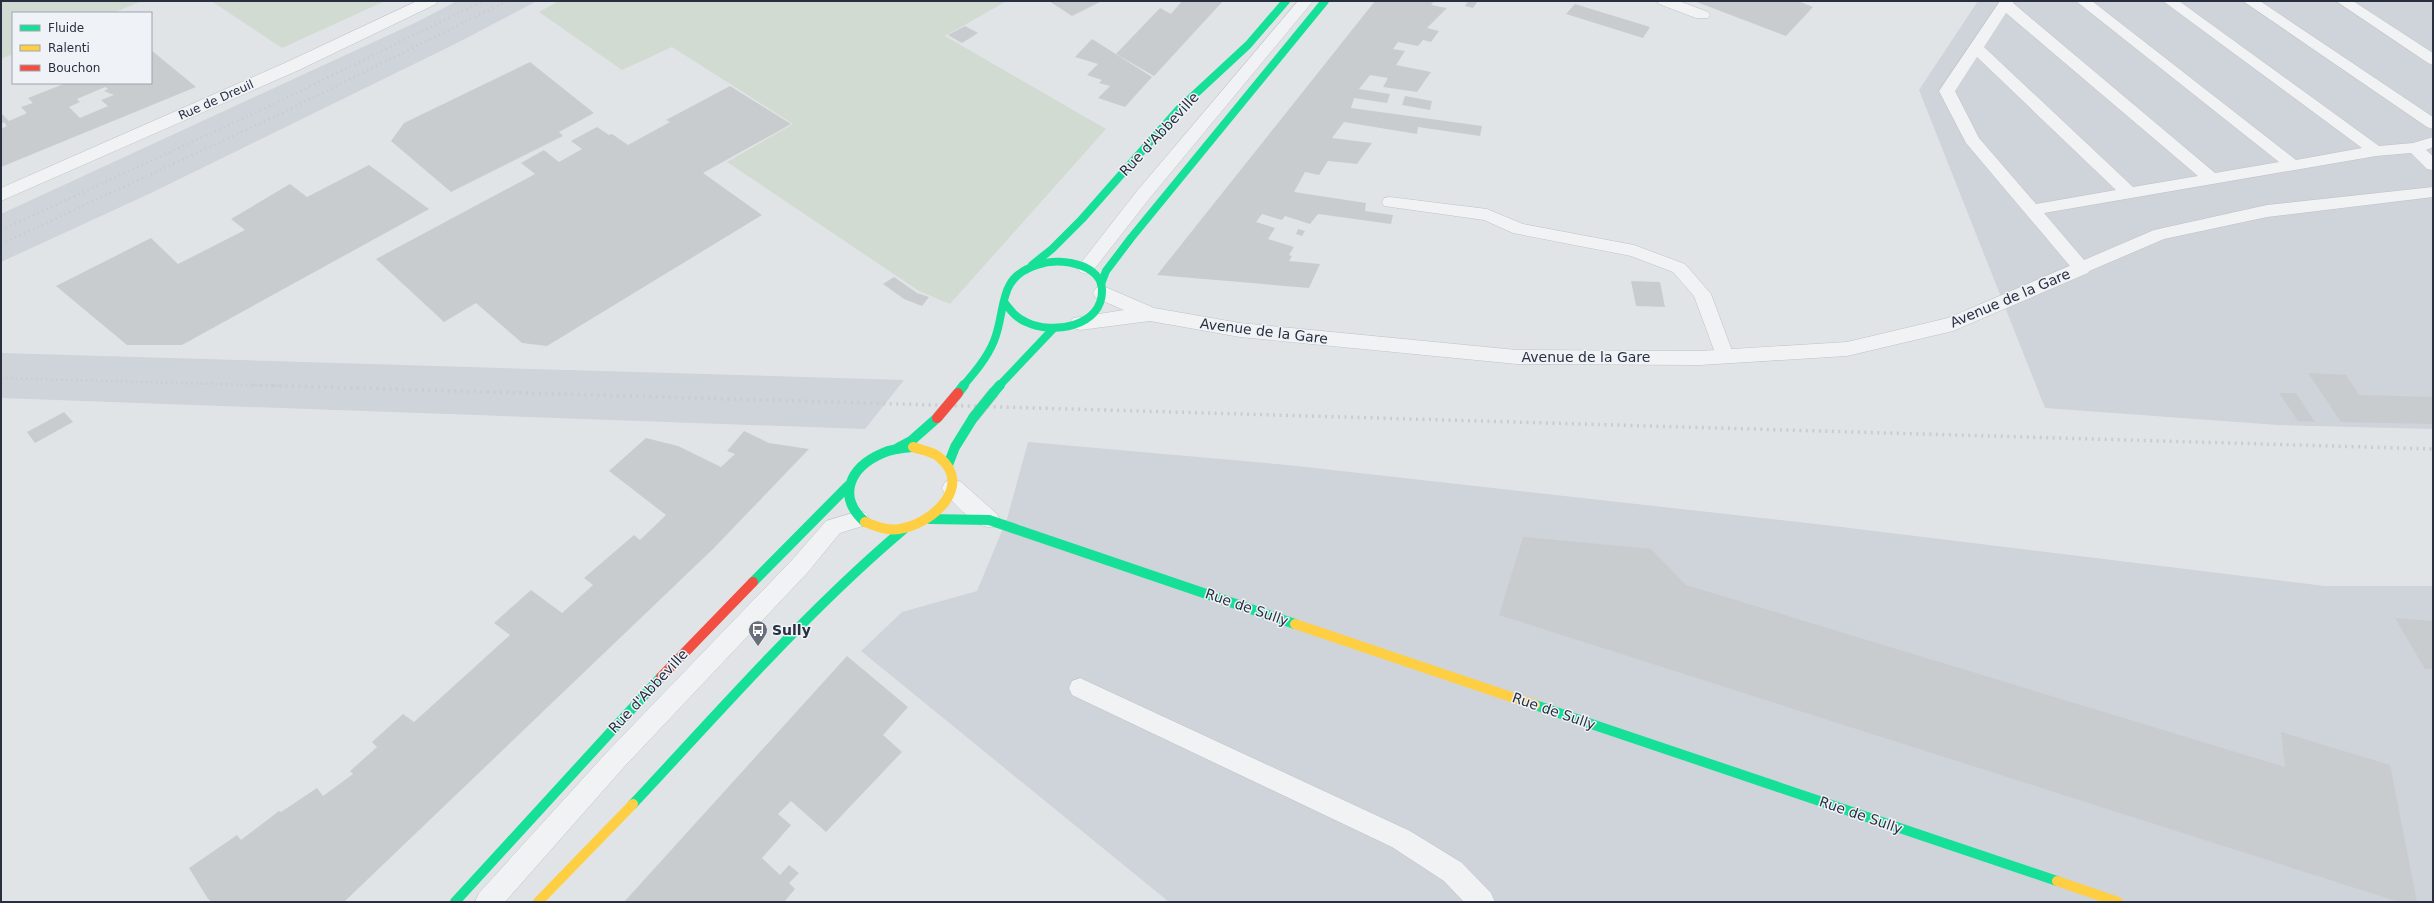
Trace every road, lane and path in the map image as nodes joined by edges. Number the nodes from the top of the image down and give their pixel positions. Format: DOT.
graph roads {
  1 [pos="430,1"];
  2 [pos="1286,1"];
  3 [pos="1306,1"];
  4 [pos="1325,1"];
  5 [pos="1665,1"];
  6 [pos="2083,1"];
  7 [pos="2170,1"];
  8 [pos="2250,1"];
  9 [pos="2343,1"];
  10 [pos="2006,2"];
  11 [pos="1702,15"];
  12 [pos="1976,48"];
  13 [pos="2433,60"];
  14 [pos="2433,124"];
  15 [pos="2433,142"];
  16 [pos="2415,148"];
  17 [pos="2376,150"];
  18 [pos="2293,165"];
  19 [pos="2433,165"];
  20 [pos="2212,179"];
  21 [pos="2433,192"];
  22 [pos="2129,193"];
  23 [pos="1,195"];
  24 [pos="1390,202"];
  25 [pos="2032,210"];
  26 [pos="1031,266"];
  27 [pos="1086,268"];
  28 [pos="2081,268"];
  29 [pos="1102,288"];
  30 [pos="1004,302"];
  31 [pos="1150,314"];
  32 [pos="1080,323"];
  33 [pos="1053,329"];
  34 [pos="1724,356"];
  35 [pos="898,448"];
  36 [pos="948,465"];
  37 [pos="848,486"];
  38 [pos="953,488"];
  39 [pos="859,519"];
  40 [pos="930,519"];
  41 [pos="989,520"];
  42 [pos="904,529"];
  43 [pos="1080,688"];
  44 [pos="455,902"];
  45 [pos="488,902"];
  46 [pos="538,902"];
  47 [pos="1482,902"];
  48 [pos="2118,902"];
  1 -- 23 [label="street, Rue de Dreuil"];
  2 -- 26 [label="main road, Rue d'Abbeville"];
  3 -- 27 [label="lane"];
  4 -- 29 [label="main road"];
  5 -- 11 [label="street"];
  6 -- 18 [label="lane"];
  7 -- 17 [label="lane"];
  8 -- 14 [label="lane"];
  9 -- 13 [label="lane"];
  10 -- 12 [label="lane"];
  10 -- 20 [label="lane"];
  12 -- 22 [label="lane"];
  12 -- 25 [label="lane"];
  15 -- 16 [label="lane"];
  16 -- 17 [label="lane"];
  16 -- 19 [label="lane"];
  17 -- 18 [label="lane"];
  18 -- 20 [label="lane"];
  20 -- 22 [label="lane"];
  21 -- 28 [label="lane"];
  22 -- 25 [label="lane"];
  24 -- 34 [label="lane"];
  25 -- 28 [label="lane"];
  26 -- 27 [label="main road"];
  26 -- 30 [label="main road"];
  27 -- 29 [label="main road"];
  28 -- 34 [label="street, Avenue de la Gare"];
  29 -- 31 [label="street"];
  29 -- 32 [label="main road"];
  30 -- 33 [label="main road"];
  30 -- 35 [label="main road, bridge"];
  31 -- 32 [label="street, Avenue de la Gare"];
  31 -- 34 [label="street, Avenue de la Gare"];
  32 -- 33 [label="main road"];
  33 -- 36 [label="main road, bridge"];
  35 -- 36 [label="main road"];
  35 -- 37 [label="main road"];
  36 -- 38 [label="main road"];
  37 -- 39 [label="main road"];
  37 -- 44 [label="main road, Rue d'Abbeville"];
  38 -- 40 [label="main road"];
  38 -- 41 [label="street, Rue de Sully"];
  39 -- 42 [label="main road"];
  39 -- 45 [label="lane"];
  40 -- 41 [label="main road, Rue de Sully"];
  40 -- 42 [label="main road"];
  41 -- 48 [label="main road, Rue de Sully"];
  42 -- 46 [label="main road"];
  43 -- 47 [label="lane"];
}
